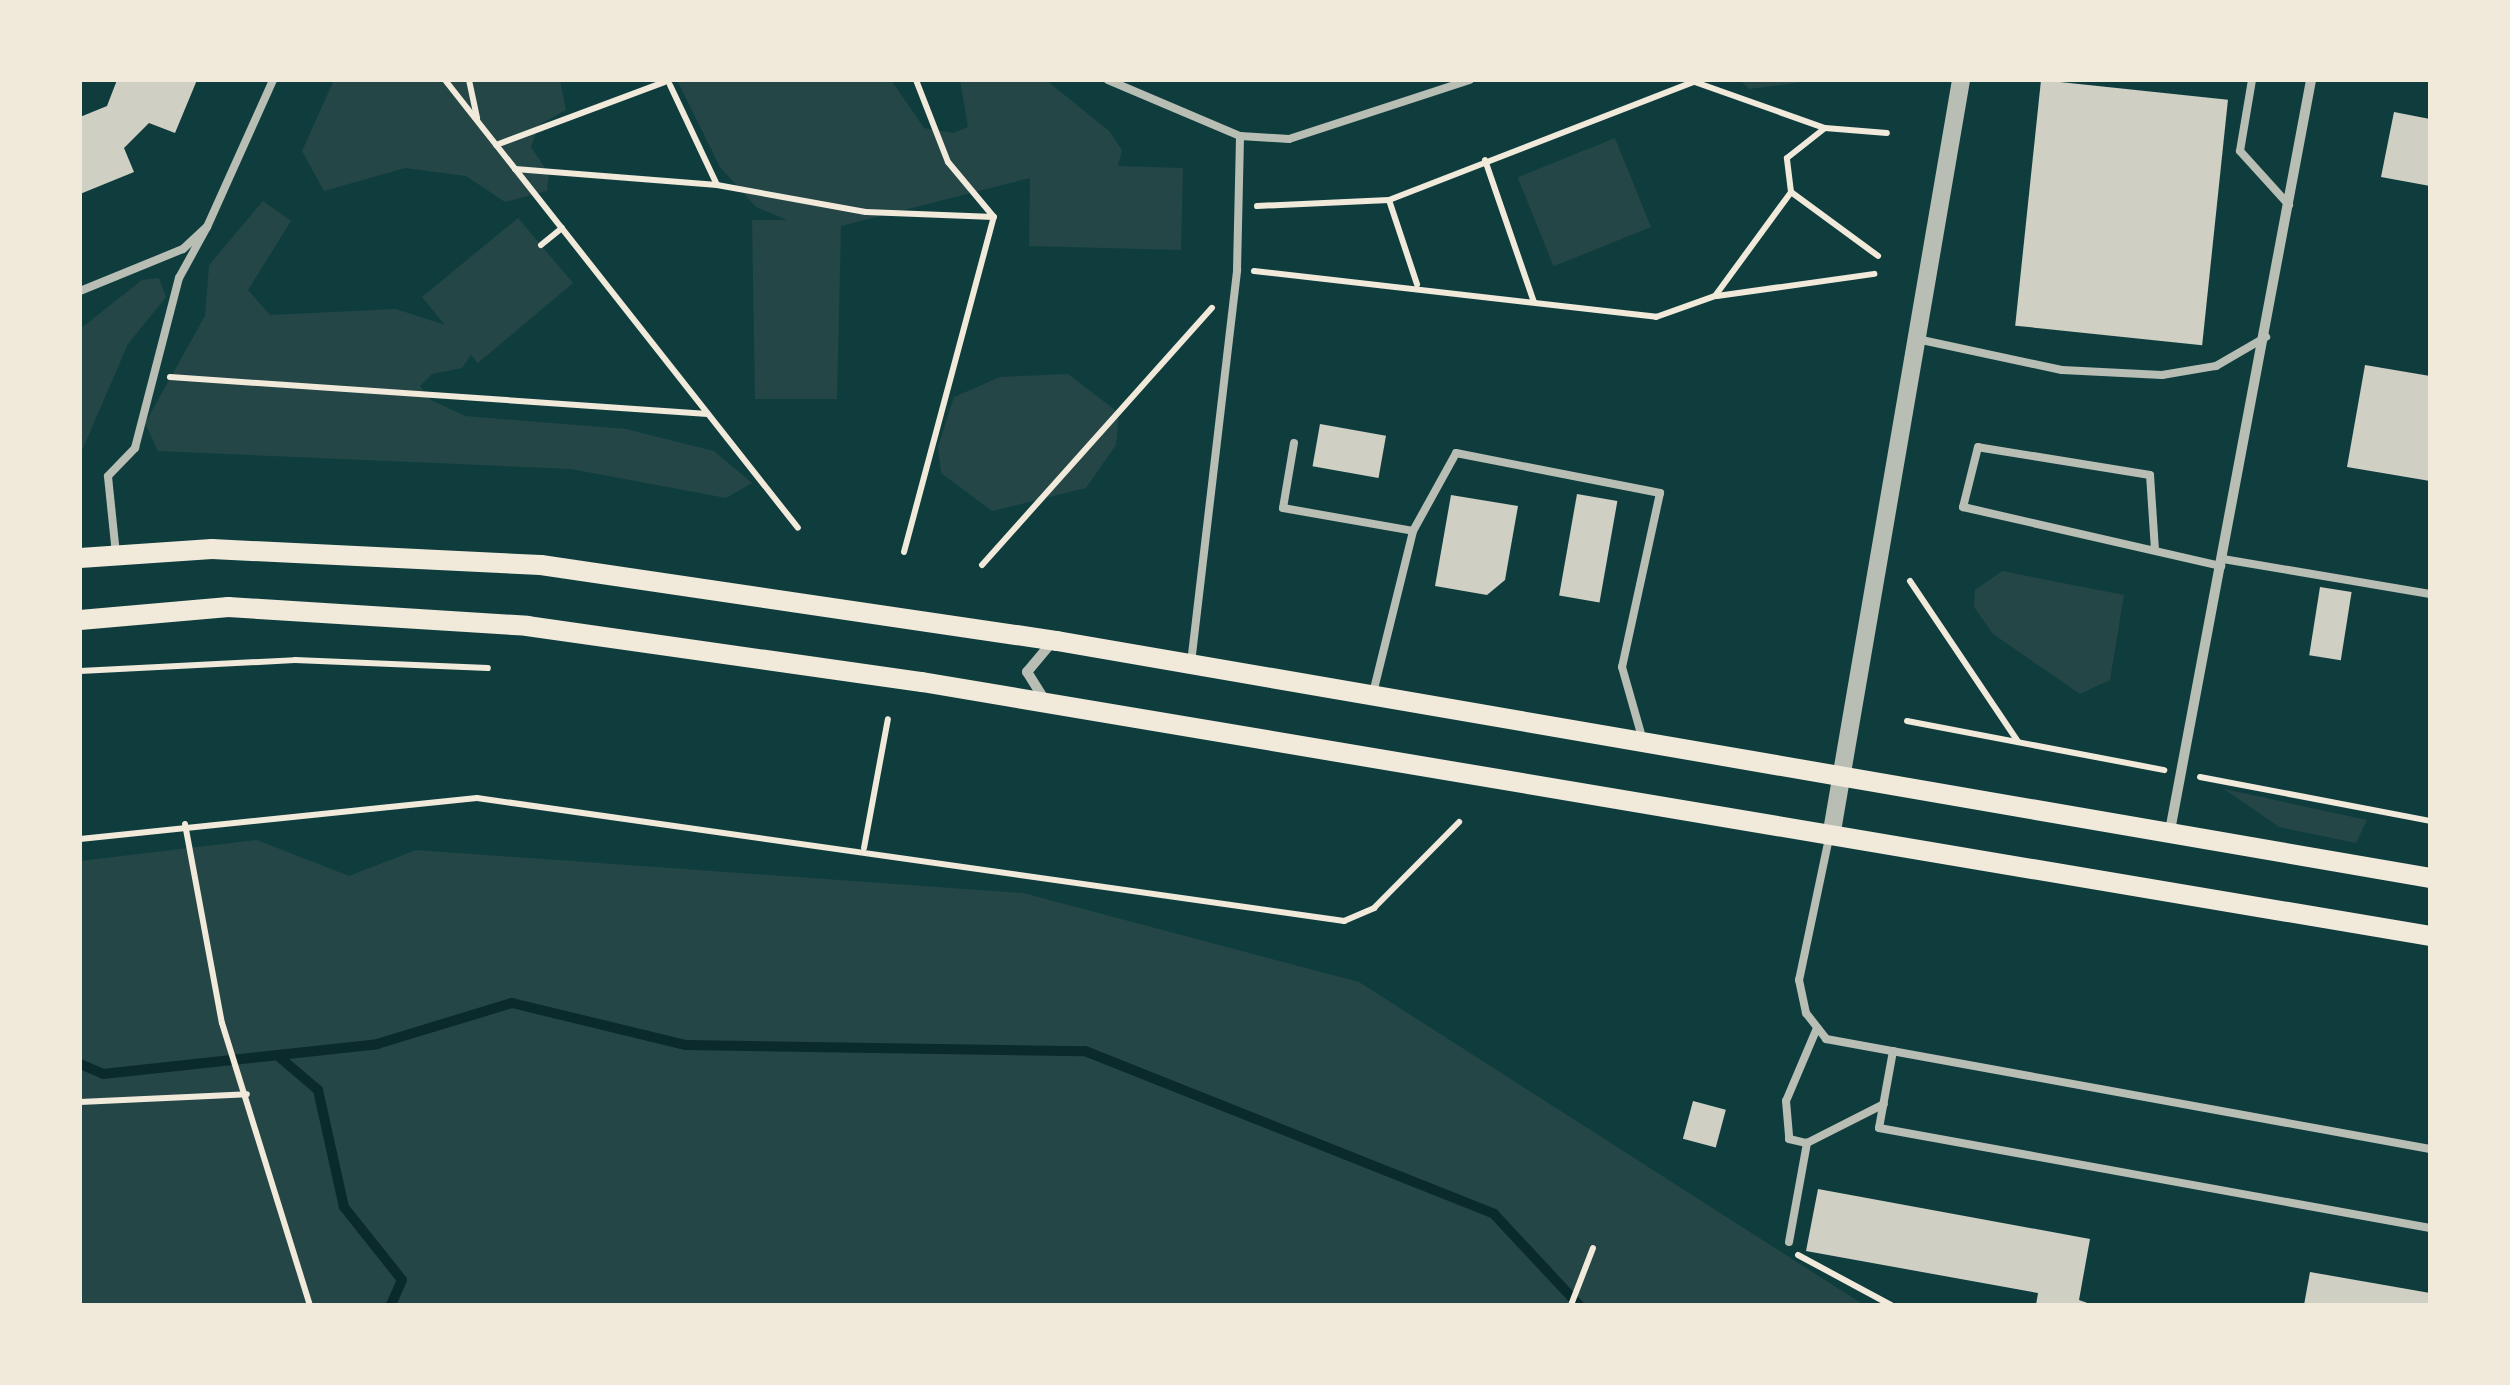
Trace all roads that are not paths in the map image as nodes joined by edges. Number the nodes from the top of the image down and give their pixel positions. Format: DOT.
graph roads {
  1 [pos="273,80"];
  2 [pos="1108,80"];
  3 [pos="1470,80"];
  4 [pos="1961,80"];
  5 [pos="2252,80"];
  6 [pos="2311,80"];
  7 [pos="1240,136"];
  8 [pos="2288,205"];
  9 [pos="206,228"];
  10 [pos="80,292"];
  11 [pos="2266,337"];
  12 [pos="1912,338"];
  13 [pos="1294,443"];
  14 [pos="1413,531"];
  15 [pos="2155,550"];
  16 [pos="116,554"];
  17 [pos="80,558"];
  18 [pos="2222,562"];
  19 [pos="2430,594"];
  20 [pos="80,620"];
  21 [pos="1057,641"];
  22 [pos="1191,663"];
  23 [pos="1372,696"];
  24 [pos="1049,704"];
  25 [pos="1643,742"];
  26 [pos="1842,776"];
  27 [pos="1832,831"];
  28 [pos="2169,838"];
  29 [pos="2430,878"];
  30 [pos="2430,936"];
  31 [pos="1817,1028"];
  32 [pos="1893,1051"];
  33 [pos="1884,1104"];
  34 [pos="1807,1144"];
  35 [pos="2430,1148"];
  36 [pos="2430,1228"];
  37 [pos="1789,1242"];
  1 -- 9 [label="lane"];
  2 -- 7 [label="lane"];
  3 -- 7 [label="lane"];
  4 -- 12 [label="street"];
  5 -- 8 [label="lane"];
  6 -- 8 [label="street"];
  7 -- 22 [label="lane"];
  8 -- 11 [label="street"];
  9 -- 10 [label="lane"];
  9 -- 16 [label="lane"];
  11 -- 12 [label="lane"];
  11 -- 18 [label="street"];
  12 -- 26 [label="street"];
  13 -- 14 [label="lane"];
  14 -- 23 [label="lane"];
  14 -- 25 [label="lane"];
  15 -- 15 [label="lane"];
  15 -- 18 [label="lane"];
  16 -- 17 [label="main road"];
  16 -- 21 [label="main road"];
  18 -- 19 [label="lane"];
  18 -- 28 [label="street"];
  20 -- 24 [label="main road"];
  21 -- 22 [label="main road"];
  21 -- 24 [label="street"];
  22 -- 23 [label="main road"];
  23 -- 25 [label="main road"];
  24 -- 27 [label="main road"];
  25 -- 26 [label="main road"];
  26 -- 27 [label="street"];
  26 -- 28 [label="main road"];
  27 -- 30 [label="main road"];
  27 -- 31 [label="lane"];
  28 -- 29 [label="main road"];
  31 -- 32 [label="lane"];
  31 -- 34 [label="lane"];
  32 -- 33 [label="lane"];
  32 -- 35 [label="lane"];
  33 -- 34 [label="lane"];
  33 -- 36 [label="lane"];
  34 -- 37 [label="lane"];
}
